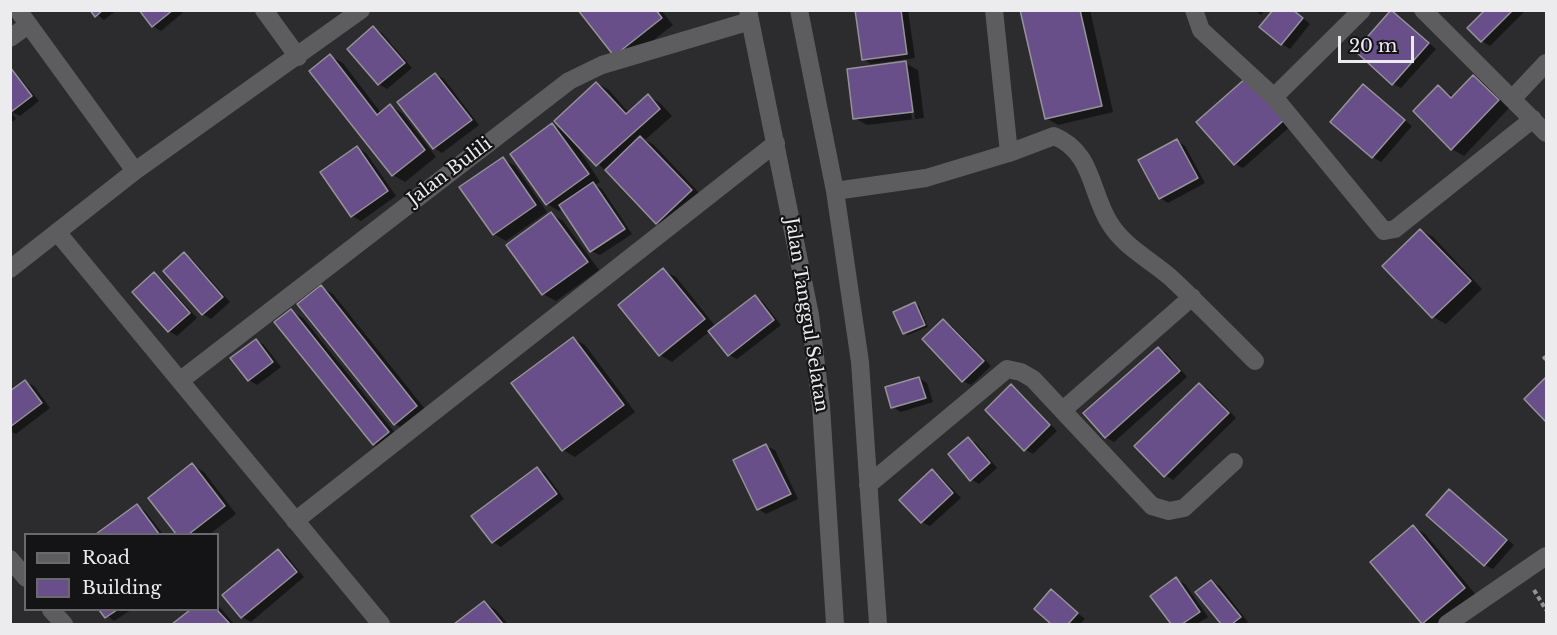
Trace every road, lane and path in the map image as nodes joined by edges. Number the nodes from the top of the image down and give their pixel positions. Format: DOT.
graph roads {
  1 [pos="264,10"];
  2 [pos="361,10"];
  3 [pos="799,10"];
  4 [pos="994,10"];
  5 [pos="1194,10"];
  6 [pos="1362,10"];
  7 [pos="1423,10"];
  8 [pos="749,16"];
  9 [pos="23,18"];
  10 [pos="10,38"];
  11 [pos="298,57"];
  12 [pos="1546,63"];
  13 [pos="1274,97"];
  14 [pos="1513,98"];
  15 [pos="1533,119"];
  16 [pos="1546,132"];
  17 [pos="776,143"];
  18 [pos="1009,153"];
  19 [pos="135,171"];
  20 [pos="835,192"];
  21 [pos="57,232"];
  22 [pos="10,269"];
  23 [pos="1192,297"];
  24 [pos="1255,361"];
  25 [pos="181,380"];
  26 [pos="1063,410"];
  27 [pos="1234,462"];
  28 [pos="868,485"];
  29 [pos="295,520"];
  30 [pos="1546,556"];
  31 [pos="10,559"];
  32 [pos="24,576"];
  33 [pos="53,611"];
  34 [pos="64,624"];
  35 [pos="381,624"];
  36 [pos="835,624"];
  37 [pos="879,624"];
  38 [pos="1447,624"];
  1 -- 11 [label="street"];
  2 -- 11 [label="street"];
  3 -- 20 [label="street"];
  4 -- 18 [label="street"];
  5 -- 13 [label="street"];
  6 -- 13 [label="street"];
  7 -- 14 [label="street"];
  8 -- 17 [label="street, Jalan Tanggul Selatan"];
  8 -- 25 [label="street, Jalan Bulili"];
  9 -- 10 [label="street"];
  9 -- 19 [label="street"];
  11 -- 19 [label="street"];
  12 -- 14 [label="street"];
  13 -- 15 [label="street"];
  14 -- 15 [label="street"];
  15 -- 16 [label="street"];
  17 -- 29 [label="street"];
  17 -- 36 [label="street, Jalan Tanggul Selatan"];
  18 -- 20 [label="street"];
  18 -- 23 [label="street"];
  19 -- 21 [label="street"];
  20 -- 28 [label="street"];
  21 -- 22 [label="street"];
  21 -- 25 [label="street"];
  23 -- 24 [label="street"];
  23 -- 26 [label="street"];
  25 -- 29 [label="street"];
  26 -- 27 [label="street"];
  26 -- 28 [label="street"];
  28 -- 37 [label="street"];
  29 -- 35 [label="street"];
  30 -- 38 [label="street"];
  31 -- 32 [label="street"];
  33 -- 34 [label="street"];
}
